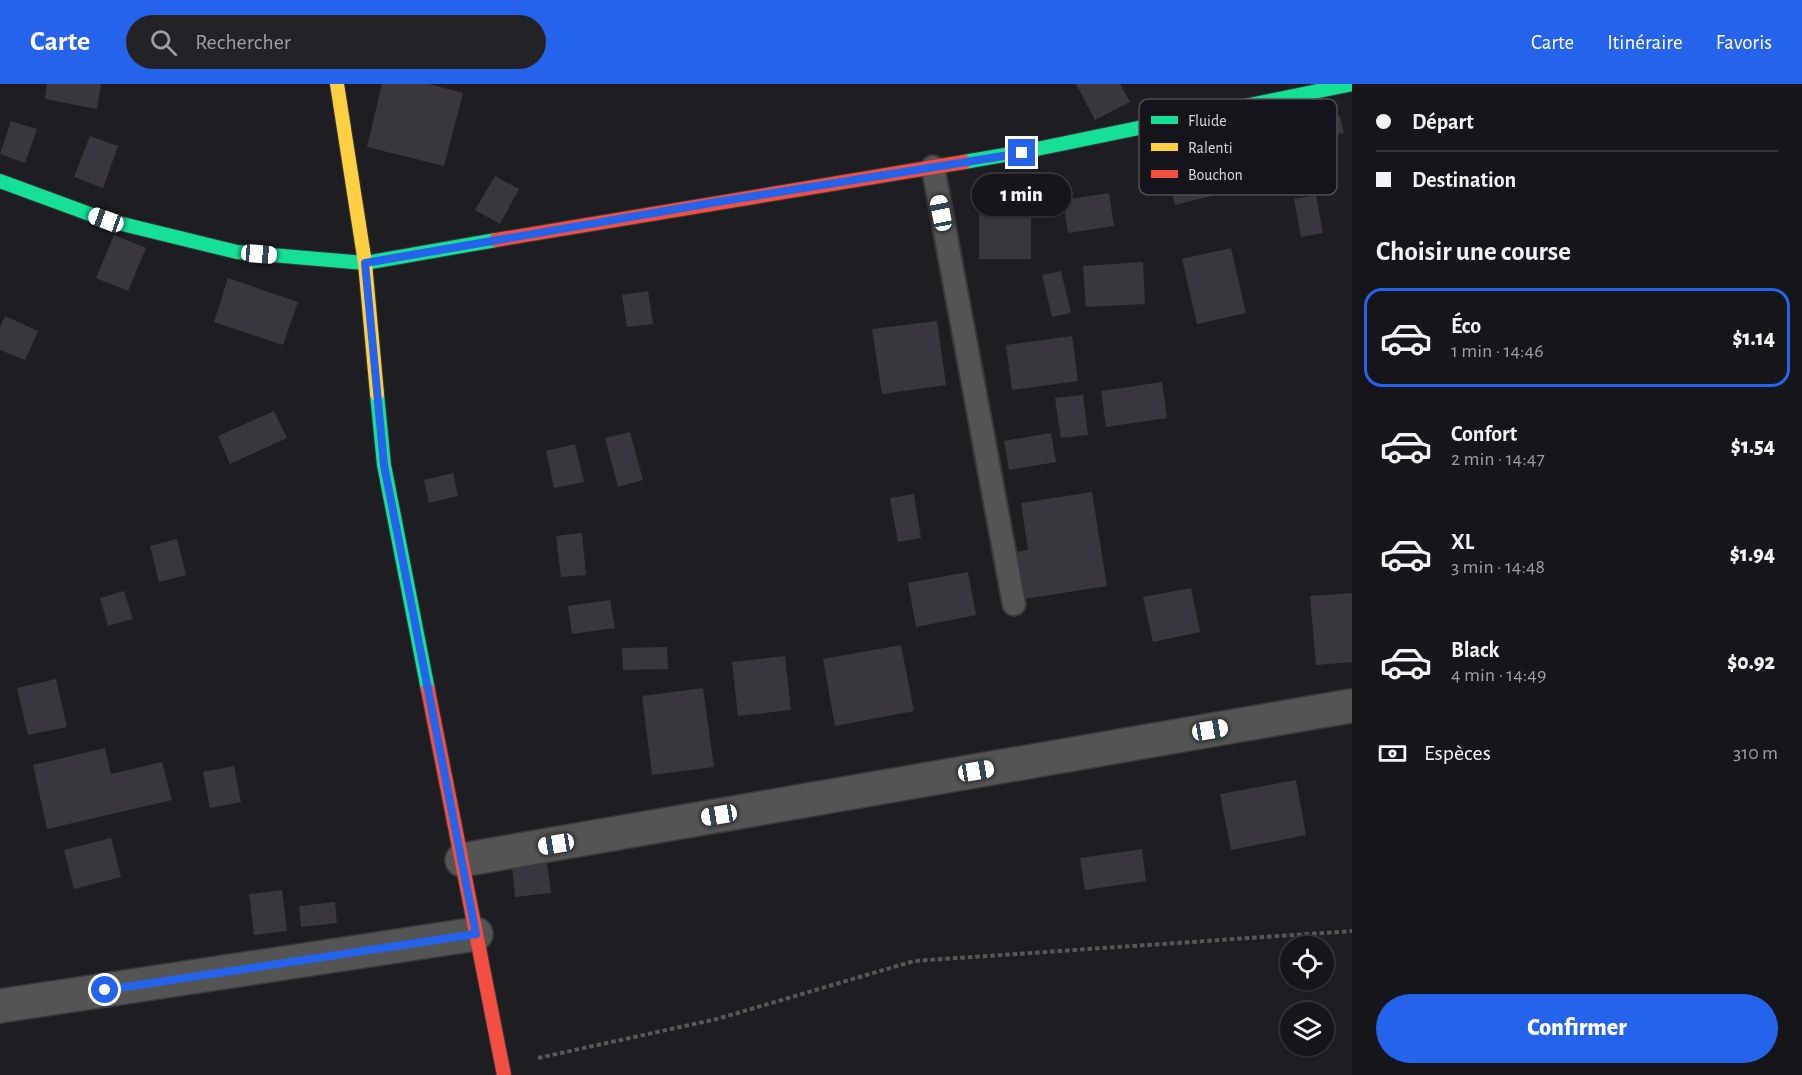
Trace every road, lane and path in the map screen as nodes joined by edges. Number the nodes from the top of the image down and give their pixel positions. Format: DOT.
graph roads {
  1 [pos="337,84"];
  2 [pos="1352,84"];
  3 [pos="1280,99"];
  4 [pos="1139,129"];
  5 [pos="933,167"];
  6 [pos="0,181"];
  7 [pos="365,263"];
  8 [pos="1014,604"];
  9 [pos="1350,706"];
  10 [pos="462,860"];
  11 [pos="1352,931"];
  12 [pos="476,934"];
  13 [pos="0,1006"];
  14 [pos="503,1071"];
  1 -- 7 [label="street"];
  2 -- 3 [label="street"];
  4 -- 5 [label="street"];
  5 -- 7 [label="street"];
  5 -- 8 [label="lane"];
  6 -- 7 [label="street"];
  7 -- 10 [label="street"];
  9 -- 10 [label="street"];
  10 -- 12 [label="street"];
  11 -- 14 [label="path"];
  12 -- 13 [label="street"];
  12 -- 14 [label="street"];
}
